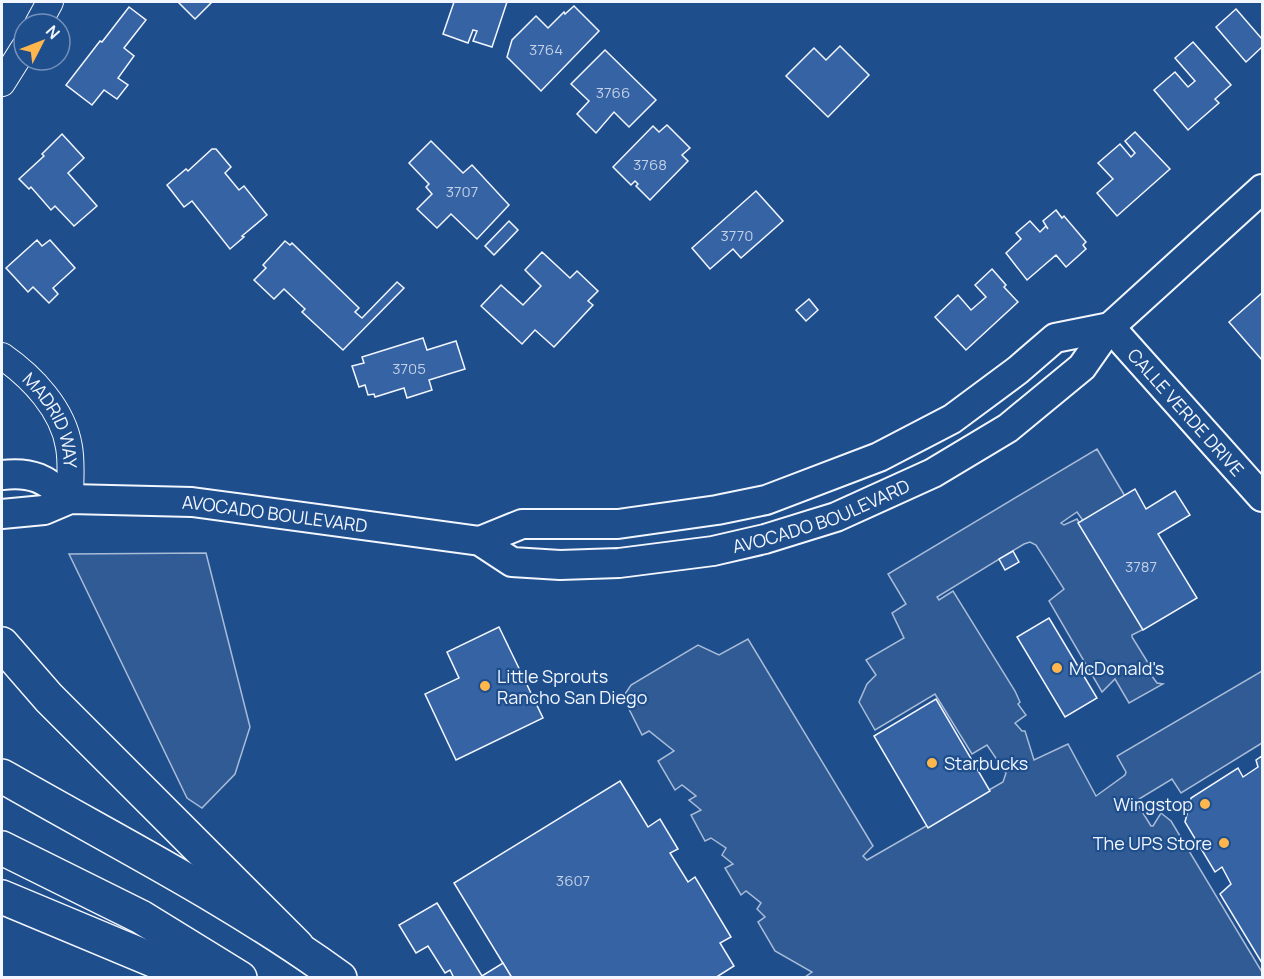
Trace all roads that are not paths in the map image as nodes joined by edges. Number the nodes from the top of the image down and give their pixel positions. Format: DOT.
graph roads {
  1 [pos="12,68"];
  2 [pos="2,84"];
  3 [pos="1263,189"];
  4 [pos="1110,327"];
  5 [pos="2,356"];
  6 [pos="913,439"];
  7 [pos="2,475"];
  8 [pos="1263,497"];
  9 [pos="70,499"];
  10 [pos="717,510"];
  11 [pos="2,514"];
  12 [pos="771,537"];
  13 [pos="480,541"];
  14 [pos="585,564"];
  15 [pos="2,644"];
  16 [pos="2,776"];
  17 [pos="2,848"];
  18 [pos="2,897"];
  19 [pos="297,946"];
  20 [pos="196,978"];
  21 [pos="240,978"];
  22 [pos="340,978"];
  1 -- 2 [label="street"];
  3 -- 4 [label="main road, AVOCADO BOULEVARD"];
  4 -- 6 [label="main road, AVOCADO BOULEVARD"];
  4 -- 8 [label="main road, CALLE VERDE DRIVE"];
  4 -- 12 [label="main road, AVOCADO BOULEVARD"];
  5 -- 9 [label="street, MADRID WAY"];
  6 -- 10 [label="main road, AVOCADO BOULEVARD"];
  6 -- 12 [label="main road"];
  7 -- 9 [label="main road"];
  9 -- 11 [label="main road, AVOCADO BOULEVARD"];
  9 -- 13 [label="main road, AVOCADO BOULEVARD"];
  10 -- 13 [label="main road, AVOCADO BOULEVARD"];
  10 -- 14 [label="main road"];
  12 -- 14 [label="main road, AVOCADO BOULEVARD"];
  13 -- 14 [label="main road, AVOCADO BOULEVARD"];
  15 -- 19 [label="highway"];
  16 -- 19 [label="highway"];
  17 -- 21 [label="highway"];
  18 -- 20 [label="highway"];
  19 -- 22 [label="highway"];
}
